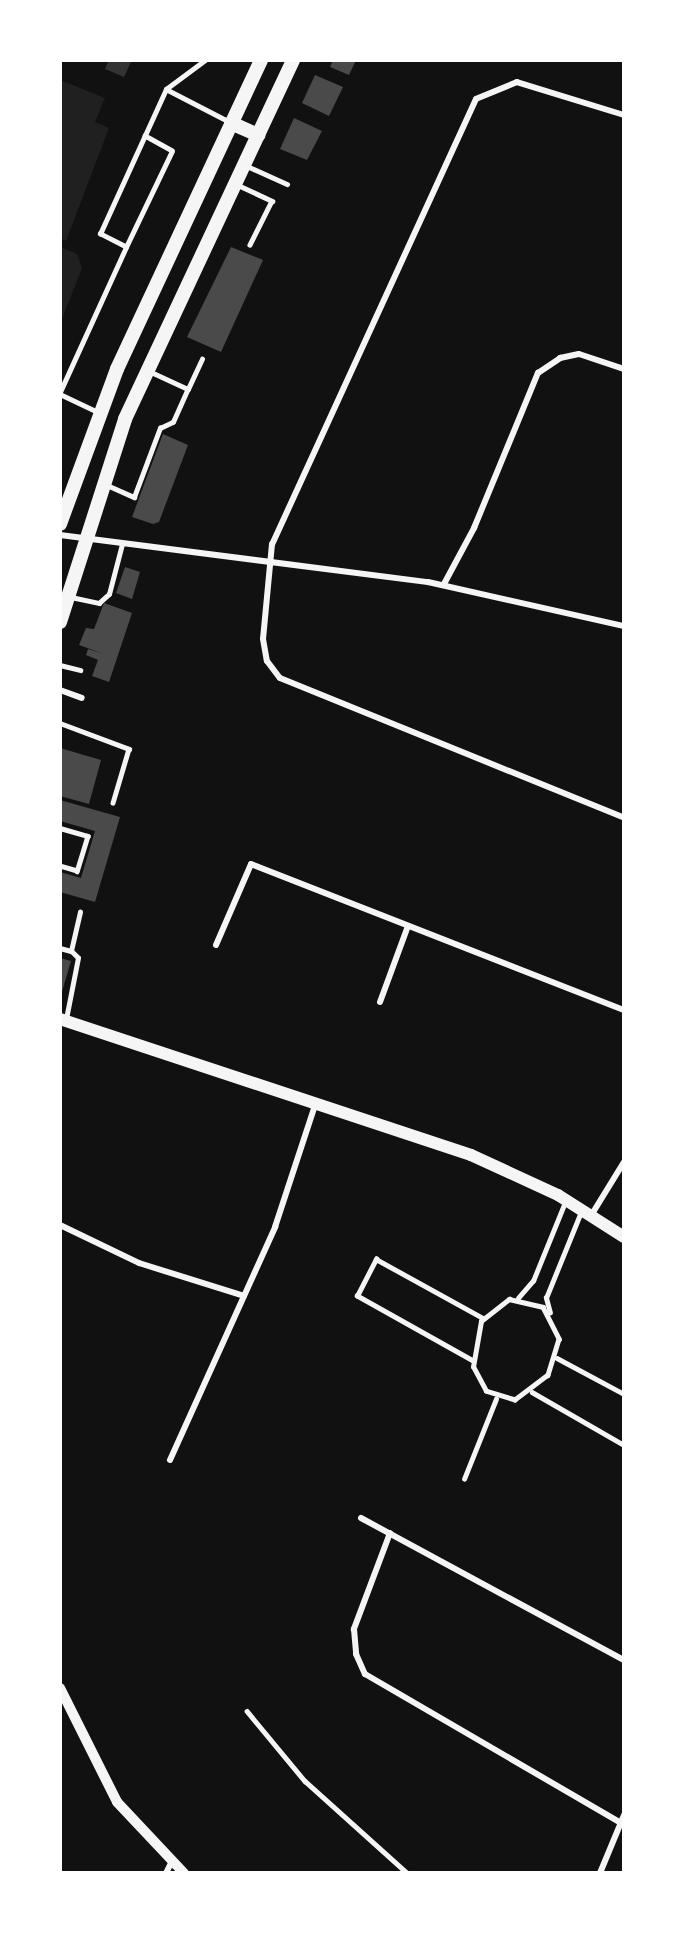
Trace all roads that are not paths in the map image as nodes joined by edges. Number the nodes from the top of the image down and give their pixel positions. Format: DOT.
graph roads {
  1 [pos="205,60"];
  2 [pos="261,60"];
  3 [pos="293,60"];
  4 [pos="166,89"];
  5 [pos="624,115"];
  6 [pos="231,123"];
  7 [pos="258,135"];
  8 [pos="145,136"];
  9 [pos="244,164"];
  10 [pos="235,184"];
  11 [pos="287,184"];
  12 [pos="250,245"];
  13 [pos="126,247"];
  14 [pos="201,359"];
  15 [pos="624,369"];
  16 [pos="149,371"];
  17 [pos="188,389"];
  18 [pos="60,393"];
  19 [pos="100,412"];
  20 [pos="104,483"];
  21 [pos="60,524"];
  22 [pos="60,535"];
  23 [pos="85,538"];
  24 [pos="122,544"];
  25 [pos="271,565"];
  26 [pos="444,584"];
  27 [pos="68,597"];
  28 [pos="60,622"];
  29 [pos="624,626"];
  30 [pos="60,664"];
  31 [pos="80,670"];
  32 [pos="60,690"];
  33 [pos="82,698"];
  34 [pos="60,723"];
  35 [pos="113,803"];
  36 [pos="624,818"];
  37 [pos="60,828"];
  38 [pos="60,866"];
  39 [pos="80,912"];
  40 [pos="408,926"];
  41 [pos="216,945"];
  42 [pos="60,948"];
  43 [pos="71,951"];
  44 [pos="380,1002"];
  45 [pos="624,1010"];
  46 [pos="63,1020"];
  47 [pos="315,1105"];
  48 [pos="624,1161"];
  49 [pos="566,1200"];
  50 [pos="587,1211"];
  51 [pos="60,1225"];
  52 [pos="624,1237"];
  53 [pos="244,1296"];
  54 [pos="518,1298"];
  55 [pos="550,1313"];
  56 [pos="483,1318"];
  57 [pos="556,1358"];
  58 [pos="473,1361"];
  59 [pos="532,1392"];
  60 [pos="624,1394"];
  61 [pos="496,1399"];
  62 [pos="624,1445"];
  63 [pos="170,1460"];
  64 [pos="464,1479"];
  65 [pos="361,1518"];
  66 [pos="390,1533"];
  67 [pos="624,1660"];
  68 [pos="60,1688"];
  69 [pos="247,1711"];
  70 [pos="624,1815"];
  71 [pos="621,1823"];
  72 [pos="172,1861"];
  73 [pos="166,1873"];
  74 [pos="184,1873"];
  75 [pos="407,1873"];
  76 [pos="600,1873"];
  1 -- 4 [label="lane"];
  2 -- 6 [label="main road"];
  3 -- 7 [label="main road"];
  4 -- 6 [label="lane"];
  4 -- 8 [label="lane"];
  5 -- 25 [label="street"];
  6 -- 7 [label="main road"];
  6 -- 19 [label="main road"];
  7 -- 9 [label="main road"];
  8 -- 13 [label="lane"];
  8 -- 13 [label="lane"];
  9 -- 10 [label="main road"];
  9 -- 11 [label="lane"];
  10 -- 12 [label="lane"];
  10 -- 16 [label="main road"];
  13 -- 18 [label="lane"];
  14 -- 17 [label="lane"];
  15 -- 26 [label="street"];
  16 -- 17 [label="lane"];
  16 -- 20 [label="main road"];
  17 -- 20 [label="lane"];
  18 -- 19 [label="lane"];
  19 -- 21 [label="main road"];
  20 -- 23 [label="main road"];
  22 -- 23 [label="street"];
  23 -- 24 [label="street"];
  23 -- 27 [label="main road"];
  24 -- 25 [label="street"];
  24 -- 27 [label="lane"];
  25 -- 26 [label="street"];
  25 -- 36 [label="street"];
  26 -- 29 [label="street"];
  27 -- 28 [label="main road"];
  30 -- 31 [label="lane"];
  32 -- 33 [label="street"];
  34 -- 35 [label="lane"];
  37 -- 38 [label="lane"];
  39 -- 43 [label="lane"];
  40 -- 41 [label="street"];
  40 -- 44 [label="street"];
  40 -- 45 [label="street"];
  42 -- 43 [label="lane"];
  43 -- 46 [label="lane"];
  46 -- 47 [label="main road"];
  47 -- 49 [label="main road"];
  47 -- 53 [label="street"];
  48 -- 50 [label="street"];
  49 -- 50 [label="main road"];
  49 -- 54 [label="lane"];
  50 -- 52 [label="main road"];
  50 -- 55 [label="lane"];
  51 -- 53 [label="street"];
  53 -- 63 [label="street"];
  54 -- 55 [label="lane"];
  54 -- 56 [label="lane"];
  55 -- 57 [label="lane"];
  56 -- 58 [label="lane"];
  56 -- 58 [label="lane"];
  57 -- 59 [label="lane"];
  57 -- 60 [label="lane"];
  58 -- 61 [label="lane"];
  59 -- 61 [label="lane"];
  59 -- 62 [label="lane"];
  61 -- 64 [label="lane"];
  65 -- 66 [label="street"];
  66 -- 67 [label="street"];
  66 -- 71 [label="street"];
  68 -- 72 [label="street"];
  69 -- 75 [label="lane"];
  70 -- 71 [label="street"];
  71 -- 76 [label="street"];
  72 -- 73 [label="street"];
  72 -- 74 [label="street"];
}
